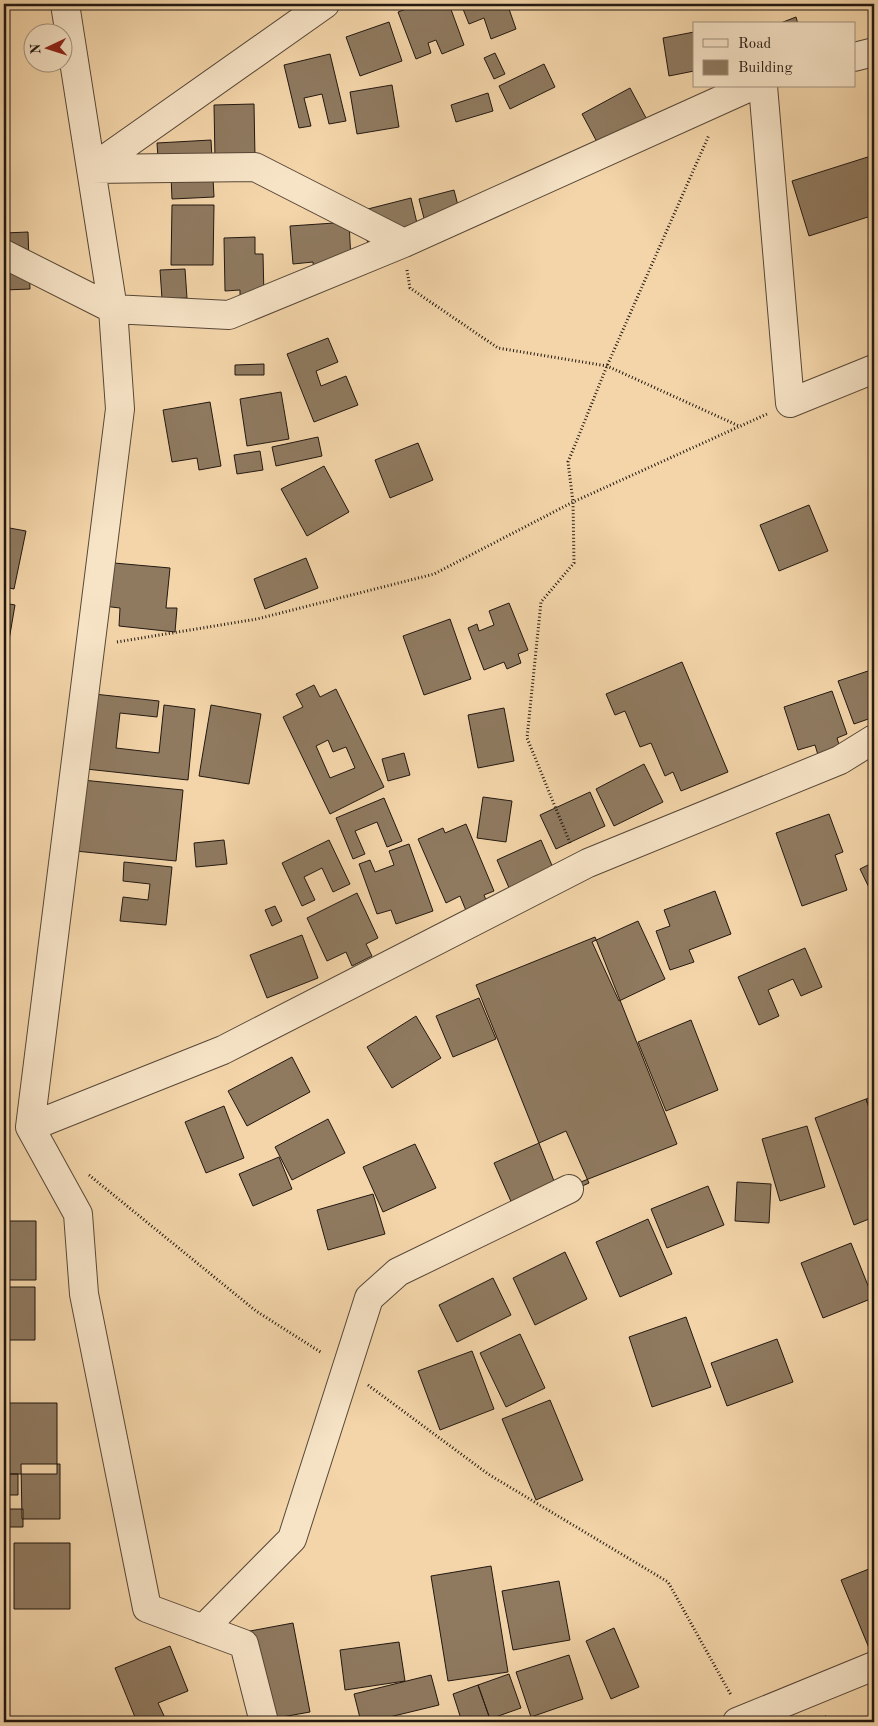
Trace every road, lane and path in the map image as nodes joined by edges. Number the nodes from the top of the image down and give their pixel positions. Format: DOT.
graph roads {
  1 [pos="65,4"];
  2 [pos="325,4"];
  3 [pos="874,52"];
  4 [pos="856,57"];
  5 [pos="748,88"];
  6 [pos="763,88"];
  7 [pos="726,98"];
  8 [pos="91,169"];
  9 [pos="404,243"];
  10 [pos="4,254"];
  11 [pos="113,310"];
  12 [pos="607,366"];
  13 [pos="874,370"];
  14 [pos="790,403"];
  15 [pos="740,426"];
  16 [pos="573,502"];
  17 [pos="90,647"];
  18 [pos="874,739"];
  19 [pos="579,867"];
  20 [pos="30,1127"];
  21 [pos="83,1170"];
  22 [pos="569,1189"];
  23 [pos="346,1368"];
  24 [pos="204,1629"];
  25 [pos="874,1666"];
  26 [pos="740,1720"];
  27 [pos="264,1722"];
  1 -- 8 [label="street"];
  2 -- 8 [label="street"];
  3 -- 4 [label="street"];
  5 -- 7 [label="street"];
  6 -- 14 [label="street"];
  7 -- 9 [label="street"];
  7 -- 12 [label="path"];
  8 -- 9 [label="street"];
  8 -- 11 [label="street"];
  9 -- 11 [label="street"];
  9 -- 12 [label="path"];
  10 -- 11 [label="street"];
  11 -- 17 [label="street"];
  12 -- 15 [label="path"];
  12 -- 16 [label="path"];
  13 -- 14 [label="street"];
  14 -- 15 [label="path"];
  15 -- 16 [label="path"];
  16 -- 17 [label="path"];
  16 -- 19 [label="path"];
  17 -- 20 [label="street"];
  18 -- 19 [label="street"];
  19 -- 20 [label="street"];
  20 -- 24 [label="street"];
  21 -- 23 [label="path"];
  22 -- 23 [label="street"];
  23 -- 24 [label="street"];
  23 -- 26 [label="path"];
  24 -- 27 [label="street"];
  25 -- 26 [label="street"];
}
